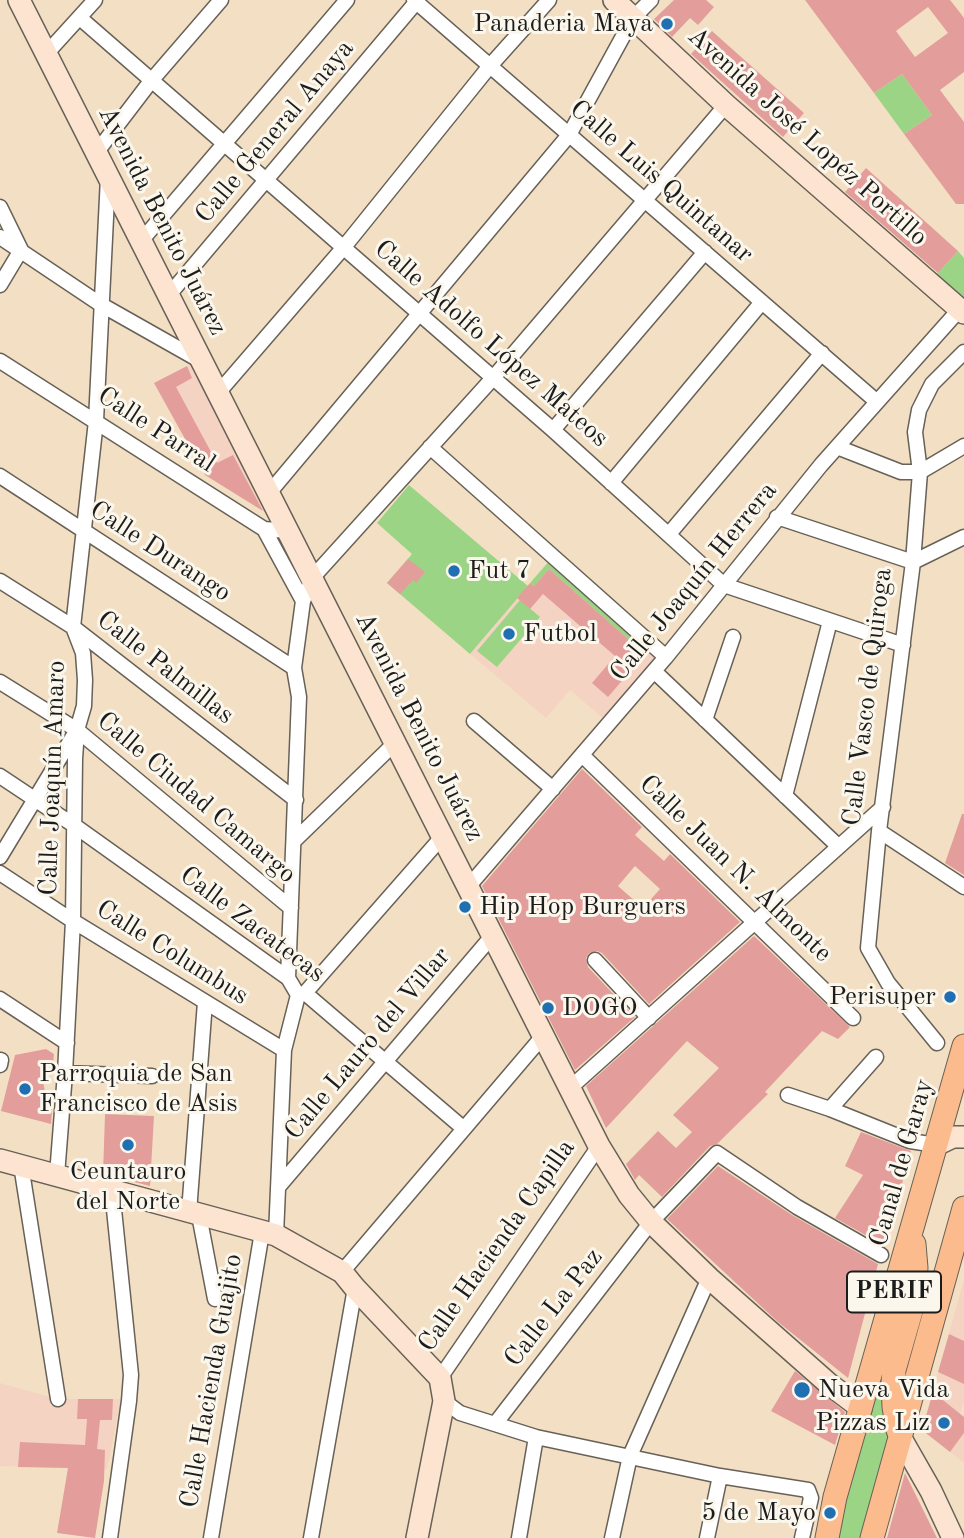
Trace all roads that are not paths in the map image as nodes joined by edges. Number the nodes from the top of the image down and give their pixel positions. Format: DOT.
graph roads {
  1 [pos="19,0"];
  2 [pos="95,0"];
  3 [pos="221,0"];
  4 [pos="347,0"];
  5 [pos="549,0"];
  6 [pos="614,0"];
  7 [pos="651,0"];
  8 [pos="416,1"];
  9 [pos="80,18"];
  10 [pos="632,18"];
  11 [pos="46,54"];
  12 [pos="489,67"];
  13 [pos="151,81"];
  14 [pos="726,105"];
  15 [pos="569,135"];
  16 [pos="223,144"];
  17 [pos="96,153"];
  18 [pos="108,176"];
  19 [pos="267,179"];
  20 [pos="644,199"];
  21 [pos="0,206"];
  22 [pos="0,237"];
  23 [pos="141,241"];
  24 [pos="344,247"];
  25 [pos="21,250"];
  26 [pos="705,253"];
  27 [pos="0,285"];
  28 [pos="168,296"];
  29 [pos="762,302"];
  30 [pos="100,304"];
  31 [pos="962,311"];
  32 [pos="421,314"];
  33 [pos="964,352"];
  34 [pos="822,353"];
  35 [pos="201,360"];
  36 [pos="0,361"];
  37 [pos="493,378"];
  38 [pos="218,393"];
  39 [pos="876,401"];
  40 [pos="96,421"];
  41 [pos="553,430"];
  42 [pos="964,446"];
  43 [pos="430,447"];
  44 [pos="837,447"];
  45 [pos="920,472"];
  46 [pos="0,476"];
  47 [pos="611,483"];
  48 [pos="269,493"];
  49 [pos="778,517"];
  50 [pos="264,529"];
  51 [pos="288,530"];
  52 [pos="85,532"];
  53 [pos="669,534"];
  54 [pos="964,537"];
  55 [pos="914,562"];
  56 [pos="313,577"];
  57 [pos="0,581"];
  58 [pos="723,585"];
  59 [pos="303,601"];
  60 [pos="830,621"];
  61 [pos="73,627"];
  62 [pos="733,636"];
  63 [pos="903,645"];
  64 [pos="666,657"];
  65 [pos="294,668"];
  66 [pos="654,671"];
  67 [pos="0,682"];
  68 [pos="705,720"];
  69 [pos="474,721"];
  70 [pos="77,730"];
  71 [pos="395,743"];
  72 [pos="582,755"];
  73 [pos="0,776"];
  74 [pos="553,789"];
  75 [pos="785,796"];
  76 [pos="35,798"];
  77 [pos="296,800"];
  78 [pos="883,807"];
  79 [pos="75,826"];
  80 [pos="879,831"];
  81 [pos="442,838"];
  82 [pos="295,840"];
  83 [pos="838,846"];
  84 [pos="0,857"];
  85 [pos="0,873"];
  86 [pos="468,887"];
  87 [pos="964,887"];
  88 [pos="290,908"];
  89 [pos="74,921"];
  90 [pos="754,921"];
  91 [pos="493,935"];
  92 [pos="595,960"];
  93 [pos="288,978"];
  94 [pos="301,994"];
  95 [pos="0,999"];
  96 [pos="205,1002"];
  97 [pos="649,1018"];
  98 [pos="853,1018"];
  99 [pos="542,1036"];
  100 [pos="67,1043"];
  101 [pos="937,1043"];
  102 [pos="964,1046"];
  103 [pos="284,1050"];
  104 [pos="876,1057"];
  105 [pos="385,1062"];
  106 [pos="65,1073"];
  107 [pos="152,1076"];
  108 [pos="570,1088"];
  109 [pos="788,1095"];
  110 [pos="830,1109"];
  111 [pos="463,1128"];
  112 [pos="964,1137"];
  113 [pos="936,1145"];
  114 [pos="600,1146"];
  115 [pos="0,1160"];
  116 [pos="21,1165"];
  117 [pos="57,1175"];
  118 [pos="280,1185"];
  119 [pos="113,1190"];
  120 [pos="964,1208"];
  121 [pos="194,1214"];
  122 [pos="651,1222"];
  123 [pos="269,1233"];
  124 [pos="910,1234"];
  125 [pos="881,1255"];
  126 [pos="709,1278"];
  127 [pos="349,1280"];
  128 [pos="215,1299"];
  129 [pos="440,1378"];
  130 [pos="58,1399"];
  131 [pos="444,1401"];
  132 [pos="861,1408"];
  133 [pos="495,1424"];
  134 [pos="900,1435"];
  135 [pos="536,1437"];
  136 [pos="630,1456"];
  137 [pos="720,1476"];
  138 [pos="110,1538"];
  139 [pos="211,1538"];
  140 [pos="311,1538"];
  141 [pos="417,1538"];
  142 [pos="519,1538"];
  143 [pos="612,1538"];
  144 [pos="707,1538"];
  145 [pos="802,1538"];
  146 [pos="827,1538"];
  147 [pos="872,1538"];
  148 [pos="953,1538"];
  1 -- 11 [label="street, Avenida Benito Juárez"];
  2 -- 9 [label="street"];
  3 -- 13 [label="street"];
  4 -- 16 [label="street"];
  5 -- 12 [label="street"];
  6 -- 10 [label="street, Avenida José Lopéz Portillo"];
  7 -- 10 [label="street"];
  8 -- 12 [label="street, Calle Luis Quintanar"];
  8 -- 19 [label="street, Calle General Anaya"];
  9 -- 11 [label="street"];
  9 -- 13 [label="street, Calle Adolfo López Mateos"];
  10 -- 14 [label="street, Avenida José Lopéz Portillo"];
  10 -- 15 [label="street"];
  11 -- 17 [label="street, Avenida Benito Juárez"];
  12 -- 15 [label="street, Calle Luis Quintanar"];
  12 -- 24 [label="street"];
  13 -- 16 [label="street, Calle Adolfo López Mateos"];
  13 -- 17 [label="street"];
  14 -- 20 [label="street"];
  14 -- 31 [label="street, Avenida José Lopéz Portillo"];
  15 -- 20 [label="street, Calle Luis Quintanar"];
  15 -- 32 [label="street"];
  16 -- 19 [label="street, Calle Adolfo López Mateos"];
  16 -- 23 [label="street"];
  17 -- 18 [label="street, Avenida Benito Juárez"];
  18 -- 23 [label="street, Avenida Benito Juárez"];
  18 -- 30 [label="street, Calle Joaquín Amaro"];
  19 -- 24 [label="street, Calle Adolfo López Mateos"];
  19 -- 28 [label="street, Calle General Anaya"];
  20 -- 26 [label="street, Calle Luis Quintanar"];
  20 -- 37 [label="street"];
  21 -- 25 [label="street"];
  22 -- 25 [label="street"];
  23 -- 28 [label="street, Avenida Benito Juárez"];
  24 -- 32 [label="street, Calle Adolfo López Mateos"];
  24 -- 38 [label="street"];
  25 -- 27 [label="street"];
  25 -- 30 [label="street"];
  26 -- 29 [label="street, Calle Luis Quintanar"];
  26 -- 41 [label="street"];
  28 -- 35 [label="street, Avenida Benito Juárez"];
  29 -- 34 [label="street, Calle Luis Quintanar"];
  29 -- 47 [label="street"];
  30 -- 35 [label="street"];
  30 -- 40 [label="street, Calle Joaquín Amaro"];
  31 -- 39 [label="street, Calle Joaquín Herrera"];
  32 -- 37 [label="street, Calle Adolfo López Mateos"];
  32 -- 48 [label="street"];
  33 -- 45 [label="street, Calle Vasco de Quiroga"];
  34 -- 39 [label="street, Calle Luis Quintanar"];
  34 -- 53 [label="street"];
  35 -- 38 [label="street, Avenida Benito Juárez"];
  36 -- 40 [label="street, Calle Parral"];
  37 -- 41 [label="street, Calle Adolfo López Mateos"];
  37 -- 43 [label="street"];
  38 -- 48 [label="street, Avenida Benito Juárez"];
  39 -- 44 [label="street, Calle Joaquín Herrera"];
  40 -- 50 [label="street, Calle Parral"];
  40 -- 52 [label="street, Calle Joaquín Amaro"];
  41 -- 47 [label="street, Calle Adolfo López Mateos"];
  42 -- 45 [label="street"];
  43 -- 56 [label="street"];
  43 -- 64 [label="street"];
  44 -- 45 [label="street"];
  44 -- 49 [label="street, Calle Joaquín Herrera"];
  45 -- 55 [label="street, Calle Vasco de Quiroga"];
  46 -- 52 [label="street, Calle Durango"];
  47 -- 53 [label="street, Calle Adolfo López Mateos"];
  48 -- 51 [label="street, Avenida Benito Juárez"];
  49 -- 55 [label="street"];
  49 -- 58 [label="street, Calle Joaquín Herrera"];
  50 -- 51 [label="street"];
  50 -- 59 [label="street"];
  51 -- 56 [label="street, Avenida Benito Juárez"];
  52 -- 61 [label="street, Calle Joaquín Amaro"];
  52 -- 65 [label="street, Calle Durango"];
  53 -- 58 [label="street, Calle Adolfo López Mateos"];
  54 -- 55 [label="street"];
  55 -- 63 [label="street, Calle Vasco de Quiroga"];
  56 -- 59 [label="street"];
  56 -- 71 [label="street, Avenida Benito Juárez"];
  57 -- 61 [label="street, Calle Palmillas"];
  58 -- 60 [label="street, Calle Adolfo López Mateos"];
  58 -- 64 [label="street, Calle Joaquín Herrera"];
  59 -- 65 [label="street"];
  60 -- 63 [label="street, Calle Adolfo López Mateos"];
  60 -- 75 [label="street"];
  61 -- 70 [label="street, Calle Joaquín Amaro"];
  61 -- 77 [label="street, Calle Palmillas"];
  62 -- 68 [label="street"];
  63 -- 78 [label="street, Calle Vasco de Quiroga"];
  64 -- 66 [label="street, Calle Joaquín Herrera"];
  65 -- 77 [label="street"];
  66 -- 68 [label="street"];
  66 -- 72 [label="street, Calle Joaquín Herrera"];
  67 -- 70 [label="street, Calle Ciudad Camargo"];
  68 -- 75 [label="street"];
  69 -- 74 [label="street"];
  70 -- 76 [label="street"];
  70 -- 79 [label="street, Calle Joaquín Amaro"];
  70 -- 88 [label="street, Calle Ciudad Camargo"];
  71 -- 81 [label="street, Avenida Benito Juárez"];
  71 -- 82 [label="street"];
  72 -- 74 [label="street, Calle Joaquín Herrera"];
  72 -- 90 [label="street, Calle Juan N. Almonte"];
  73 -- 76 [label="street, Calle Zacatecas"];
  74 -- 86 [label="street, Calle Joaquín Herrera"];
  75 -- 83 [label="street"];
  76 -- 79 [label="street, Calle Zacatecas"];
  76 -- 84 [label="street"];
  77 -- 82 [label="street"];
  78 -- 80 [label="street, Calle Vasco de Quiroga"];
  78 -- 83 [label="street"];
  79 -- 89 [label="street, Calle Joaquín Amaro"];
  79 -- 93 [label="street, Calle Zacatecas"];
  80 -- 87 [label="street"];
  80 -- 101 [label="street, Calle Vasco de Quiroga"];
  81 -- 86 [label="street, Avenida Benito Juárez"];
  81 -- 94 [label="street"];
  82 -- 88 [label="street"];
  83 -- 90 [label="street"];
  85 -- 89 [label="street, Calle Columbus"];
  86 -- 91 [label="street, Avenida Benito Juárez"];
  88 -- 93 [label="street"];
  89 -- 96 [label="street, Calle Columbus"];
  89 -- 100 [label="street, Calle Joaquín Amaro"];
  90 -- 97 [label="street"];
  90 -- 98 [label="street, Calle Juan N. Almonte"];
  91 -- 99 [label="street, Avenida Benito Juárez"];
  91 -- 105 [label="street, Calle Lauro del Villar"];
  92 -- 97 [label="street"];
  93 -- 94 [label="street, Calle Zacatecas"];
  94 -- 103 [label="street, Calle Hacienda Guajito"];
  94 -- 105 [label="street, Calle Zacatecas"];
  95 -- 100 [label="street"];
  96 -- 103 [label="street, Calle Columbus"];
  96 -- 121 [label="street"];
  97 -- 108 [label="street"];
  99 -- 108 [label="street, Avenida Benito Juárez"];
  99 -- 111 [label="street"];
  100 -- 106 [label="street, Calle Joaquín Amaro"];
  102 -- 113 [label="main road, Canal de Garay / PERIF"];
  103 -- 118 [label="street, Calle Hacienda Guajito"];
  104 -- 110 [label="street"];
  105 -- 111 [label="street, Calle Zacatecas"];
  105 -- 118 [label="street, Calle Lauro del Villar"];
  106 -- 107 [label="street"];
  106 -- 117 [label="street, Calle Joaquín Amaro"];
  108 -- 114 [label="street, Avenida Benito Juárez"];
  109 -- 110 [label="street"];
  110 -- 113 [label="street"];
  111 -- 127 [label="street"];
  112 -- 113 [label="street"];
  113 -- 124 [label="main road, Canal de Garay / PERIF"];
  114 -- 122 [label="street, Avenida Benito Juárez"];
  114 -- 129 [label="street, Calle Hacienda Capilla"];
  115 -- 116 [label="street"];
  116 -- 117 [label="street"];
  116 -- 130 [label="street"];
  117 -- 119 [label="street"];
  118 -- 123 [label="street, Calle Hacienda Guajito"];
  119 -- 121 [label="street"];
  119 -- 138 [label="street"];
  120 -- 134 [label="main road, PERIF"];
  121 -- 123 [label="street"];
  121 -- 128 [label="street"];
  122 -- 125 [label="street, Calle La Paz"];
  122 -- 126 [label="street, Avenida Benito Juárez"];
  122 -- 133 [label="street, Calle La Paz"];
  123 -- 127 [label="street"];
  123 -- 139 [label="street, Calle Hacienda Guajito"];
  124 -- 132 [label="main road, Canal de Garay / PERIF"];
  124 -- 134 [label="main road"];
  126 -- 132 [label="street, Avenida Benito Juárez"];
  126 -- 136 [label="street"];
  127 -- 129 [label="street"];
  127 -- 140 [label="street"];
  129 -- 131 [label="street"];
  131 -- 133 [label="street"];
  131 -- 141 [label="street"];
  132 -- 146 [label="main road, Canal de Garay / PERIF"];
  133 -- 135 [label="street"];
  134 -- 147 [label="main road, PERIF"];
  134 -- 148 [label="street"];
  135 -- 136 [label="street"];
  135 -- 142 [label="street"];
  136 -- 137 [label="street"];
  136 -- 143 [label="street"];
  137 -- 144 [label="street"];
  137 -- 145 [label="street"];
}
